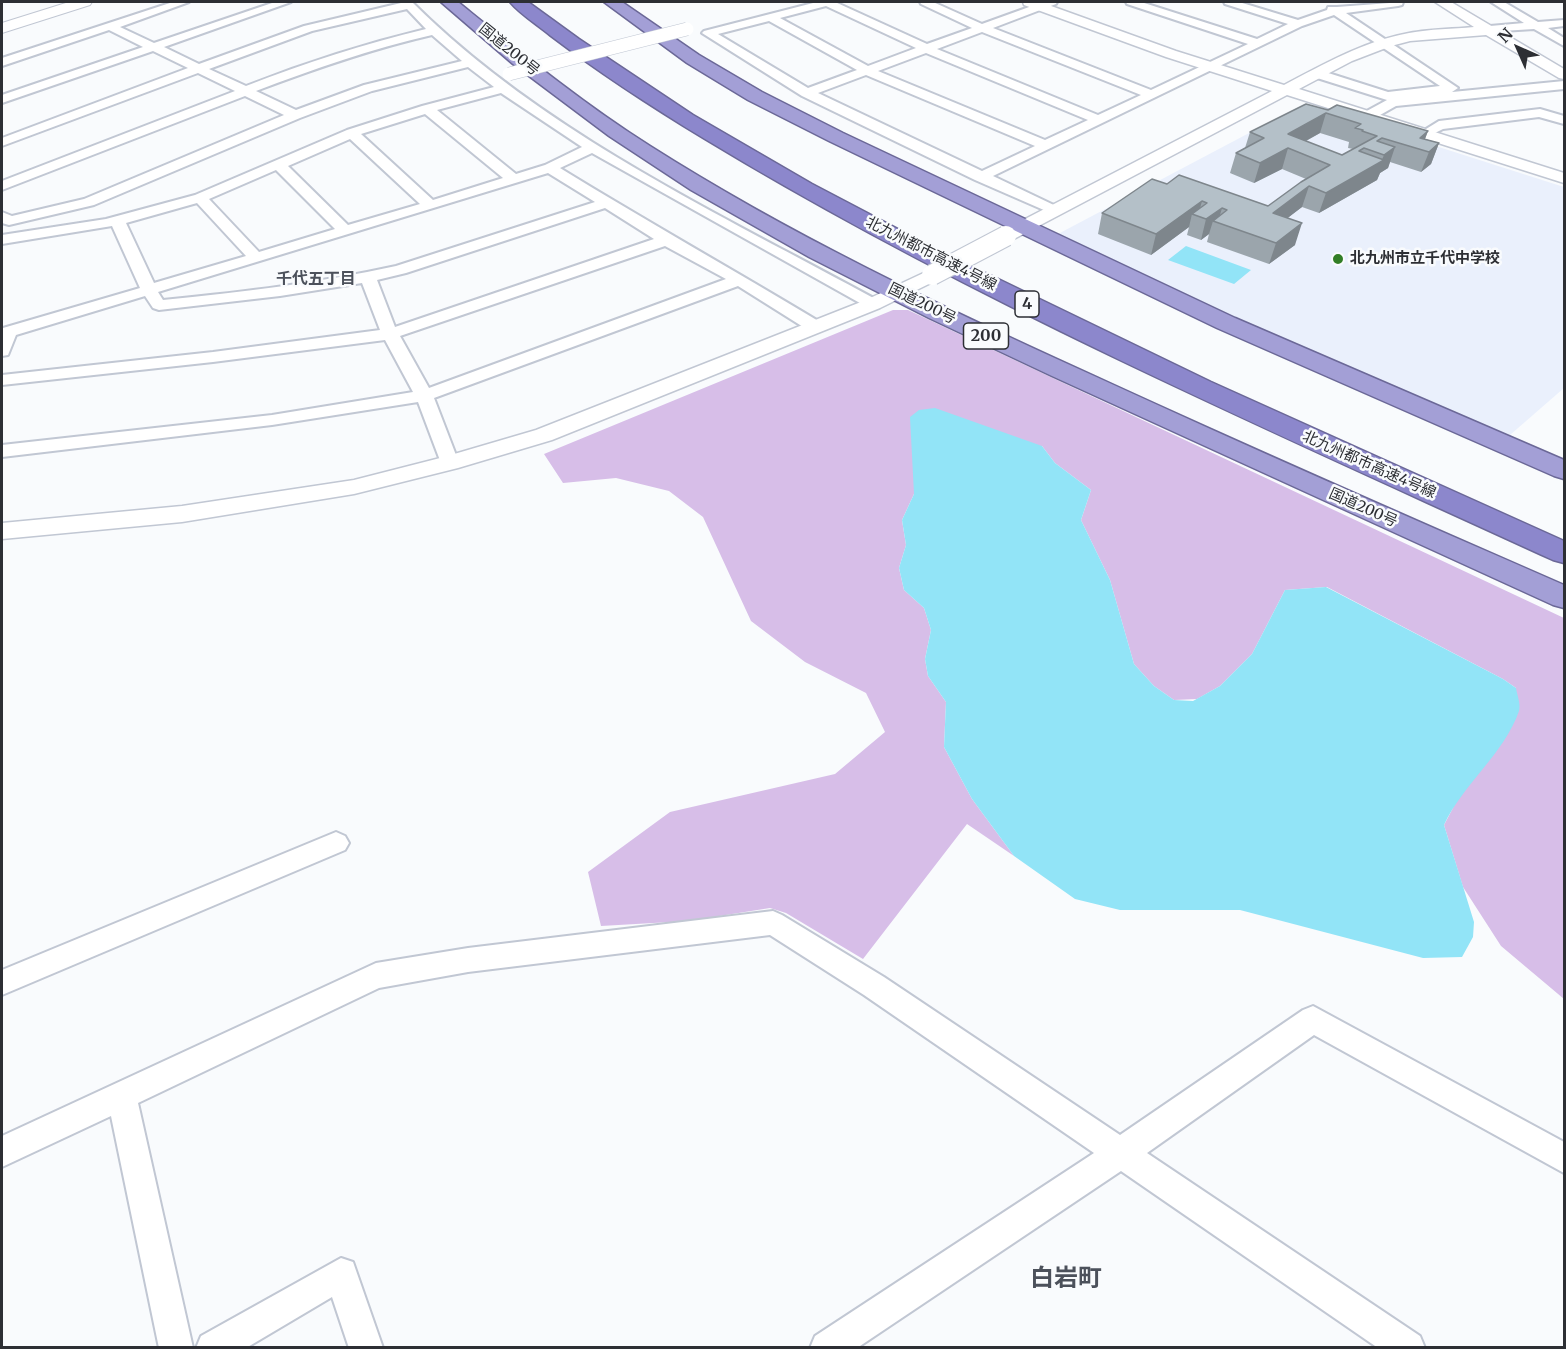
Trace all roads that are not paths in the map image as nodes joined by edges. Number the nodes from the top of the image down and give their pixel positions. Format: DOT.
graph roads {
  1 [pos="62,2"];
  2 [pos="84,2"];
  3 [pos="183,2"];
  4 [pos="285,2"];
  5 [pos="449,2"];
  6 [pos="518,2"];
  7 [pos="543,2"];
  8 [pos="612,2"];
  9 [pos="791,2"];
  10 [pos="827,2"];
  11 [pos="925,2"];
  12 [pos="1131,2"];
  13 [pos="1229,2"];
  14 [pos="1320,2"];
  15 [pos="1395,2"];
  16 [pos="1442,2"];
  17 [pos="1497,2"];
  18 [pos="408,3"];
  19 [pos="1041,3"];
  20 [pos="1335,11"];
  21 [pos="770,17"];
  22 [pos="2,21"];
  23 [pos="1564,22"];
  24 [pos="1298,24"];
  25 [pos="1536,25"];
  26 [pos="110,26"];
  27 [pos="2,28"];
  28 [pos="982,28"];
  29 [pos="1490,30"];
  30 [pos="434,31"];
  31 [pos="1258,43"];
  32 [pos="1386,43"];
  33 [pos="1564,43"];
  34 [pos="154,45"];
  35 [pos="927,49"];
  36 [pos="2,62"];
  37 [pos="471,63"];
  38 [pos="1210,67"];
  39 [pos="197,68"];
  40 [pos="867,71"];
  41 [pos="1318,74"];
  42 [pos="1564,75"];
  43 [pos="489,79"];
  44 [pos="1564,85"];
  45 [pos="502,89"];
  46 [pos="242,92"];
  47 [pos="1284,92"];
  48 [pos="807,93"];
  49 [pos="1151,94"];
  50 [pos="2,99"];
  51 [pos="427,109"];
  52 [pos="295,115"];
  53 [pos="1368,116"];
  54 [pos="1096,119"];
  55 [pos="1564,120"];
  56 [pos="352,133"];
  57 [pos="1425,134"];
  58 [pos="2,142"];
  59 [pos="1046,146"];
  60 [pos="591,148"];
  61 [pos="278,164"];
  62 [pos="550,168"];
  63 [pos="980,177"];
  64 [pos="1564,178"];
  65 [pos="514,180"];
  66 [pos="2,186"];
  67 [pos="200,198"];
  68 [pos="607,203"];
  69 [pos="430,205"];
  70 [pos="1053,210"];
  71 [pos="2,216"];
  72 [pos="117,220"];
  73 [pos="344,230"];
  74 [pos="1015,231"];
  75 [pos="2,239"];
  76 [pos="666,240"];
  77 [pos="257,259"];
  78 [pos="368,278"];
  79 [pos="739,280"];
  80 [pos="149,291"];
  81 [pos="897,292"];
  82 [pos="873,304"];
  83 [pos="814,326"];
  84 [pos="390,334"];
  85 [pos="2,351"];
  86 [pos="2,380"];
  87 [pos="424,396"];
  88 [pos="2,451"];
  89 [pos="450,463"];
  90 [pos="1564,470"];
  91 [pos="1521,510"];
  92 [pos="2,531"];
  93 [pos="1564,553"];
  94 [pos="1564,597"];
  95 [pos="336,843"];
  96 [pos="2,983"];
  97 [pos="122,1095"];
  98 [pos="2,1152"];
  99 [pos="1122,1152"];
  100 [pos="1564,1158"];
  101 [pos="176,1347"];
  102 [pos="213,1347"];
  103 [pos="366,1347"];
  104 [pos="827,1347"];
  105 [pos="1406,1347"];
  1 -- 22 [label="main road"];
  2 -- 27 [label="main road"];
  3 -- 26 [label="street"];
  4 -- 34 [label="street"];
  5 -- 81 [label="highway, 国道200号 / 200"];
  6 -- 93 [label="highway, 北九州都市高速4号線 / 4"];
  7 -- 91 [label="highway, 北九州都市高速4号線 / 4"];
  8 -- 74 [label="highway"];
  9 -- 43 [label="street, bridge"];
  10 -- 21 [label="street"];
  10 -- 35 [label="street"];
  11 -- 28 [label="street"];
  12 -- 31 [label="street"];
  13 -- 24 [label="street"];
  14 -- 20 [label="street"];
  15 -- 20 [label="street"];
  16 -- 29 [label="street"];
  17 -- 25 [label="street"];
  18 -- 30 [label="street"];
  18 -- 39 [label="street"];
  19 -- 28 [label="street"];
  19 -- 38 [label="street"];
  20 -- 24 [label="street"];
  20 -- 32 [label="street"];
  21 -- 40 [label="street"];
  21 -- 48 [label="street"];
  23 -- 25 [label="street"];
  24 -- 31 [label="street"];
  25 -- 29 [label="street"];
  25 -- 33 [label="street"];
  26 -- 34 [label="street"];
  26 -- 36 [label="street"];
  28 -- 35 [label="street"];
  28 -- 49 [label="street"];
  29 -- 32 [label="street"];
  29 -- 42 [label="street"];
  30 -- 37 [label="street"];
  30 -- 46 [label="street"];
  31 -- 38 [label="street"];
  32 -- 41 [label="street"];
  32 -- 41 [label="street"];
  34 -- 39 [label="street"];
  34 -- 50 [label="street"];
  35 -- 40 [label="street"];
  35 -- 54 [label="street"];
  37 -- 43 [label="street"];
  37 -- 52 [label="street"];
  38 -- 47 [label="street"];
  38 -- 49 [label="street"];
  39 -- 46 [label="street"];
  39 -- 58 [label="street"];
  40 -- 48 [label="street"];
  40 -- 59 [label="street"];
  41 -- 47 [label="street"];
  43 -- 45 [label="street"];
  44 -- 53 [label="street"];
  45 -- 51 [label="street"];
  45 -- 60 [label="street"];
  46 -- 52 [label="street"];
  46 -- 66 [label="street"];
  47 -- 53 [label="street"];
  47 -- 70 [label="street"];
  48 -- 63 [label="street"];
  49 -- 54 [label="street"];
  51 -- 56 [label="street"];
  51 -- 65 [label="street"];
  52 -- 71 [label="street"];
  53 -- 57 [label="street"];
  54 -- 59 [label="street"];
  55 -- 57 [label="street"];
  56 -- 61 [label="street"];
  56 -- 69 [label="street"];
  57 -- 64 [label="street"];
  59 -- 63 [label="street"];
  60 -- 62 [label="street"];
  60 -- 82 [label="street"];
  61 -- 67 [label="street"];
  61 -- 73 [label="street"];
  62 -- 65 [label="street"];
  62 -- 68 [label="street"];
  63 -- 70 [label="street"];
  65 -- 69 [label="street"];
  67 -- 72 [label="street"];
  67 -- 77 [label="street"];
  68 -- 76 [label="street"];
  68 -- 78 [label="street"];
  69 -- 73 [label="street"];
  70 -- 74 [label="street"];
  72 -- 75 [label="street"];
  72 -- 80 [label="street"];
  73 -- 77 [label="street"];
  74 -- 81 [label="street, bridge"];
  74 -- 90 [label="highway"];
  76 -- 79 [label="street"];
  76 -- 84 [label="street"];
  77 -- 80 [label="street"];
  78 -- 80 [label="street"];
  78 -- 84 [label="street"];
  79 -- 83 [label="street"];
  79 -- 87 [label="street"];
  80 -- 85 [label="street"];
  81 -- 82 [label="street"];
  81 -- 94 [label="highway, 国道200号 / 200"];
  82 -- 83 [label="street"];
  83 -- 89 [label="street"];
  84 -- 86 [label="street"];
  84 -- 87 [label="street"];
  87 -- 88 [label="street"];
  87 -- 89 [label="street"];
  89 -- 92 [label="street"];
  95 -- 96 [label="street"];
  97 -- 98 [label="street"];
  97 -- 99 [label="street"];
  97 -- 101 [label="street"];
  99 -- 100 [label="street"];
  99 -- 104 [label="street"];
  99 -- 105 [label="street"];
  102 -- 103 [label="street"];
}
